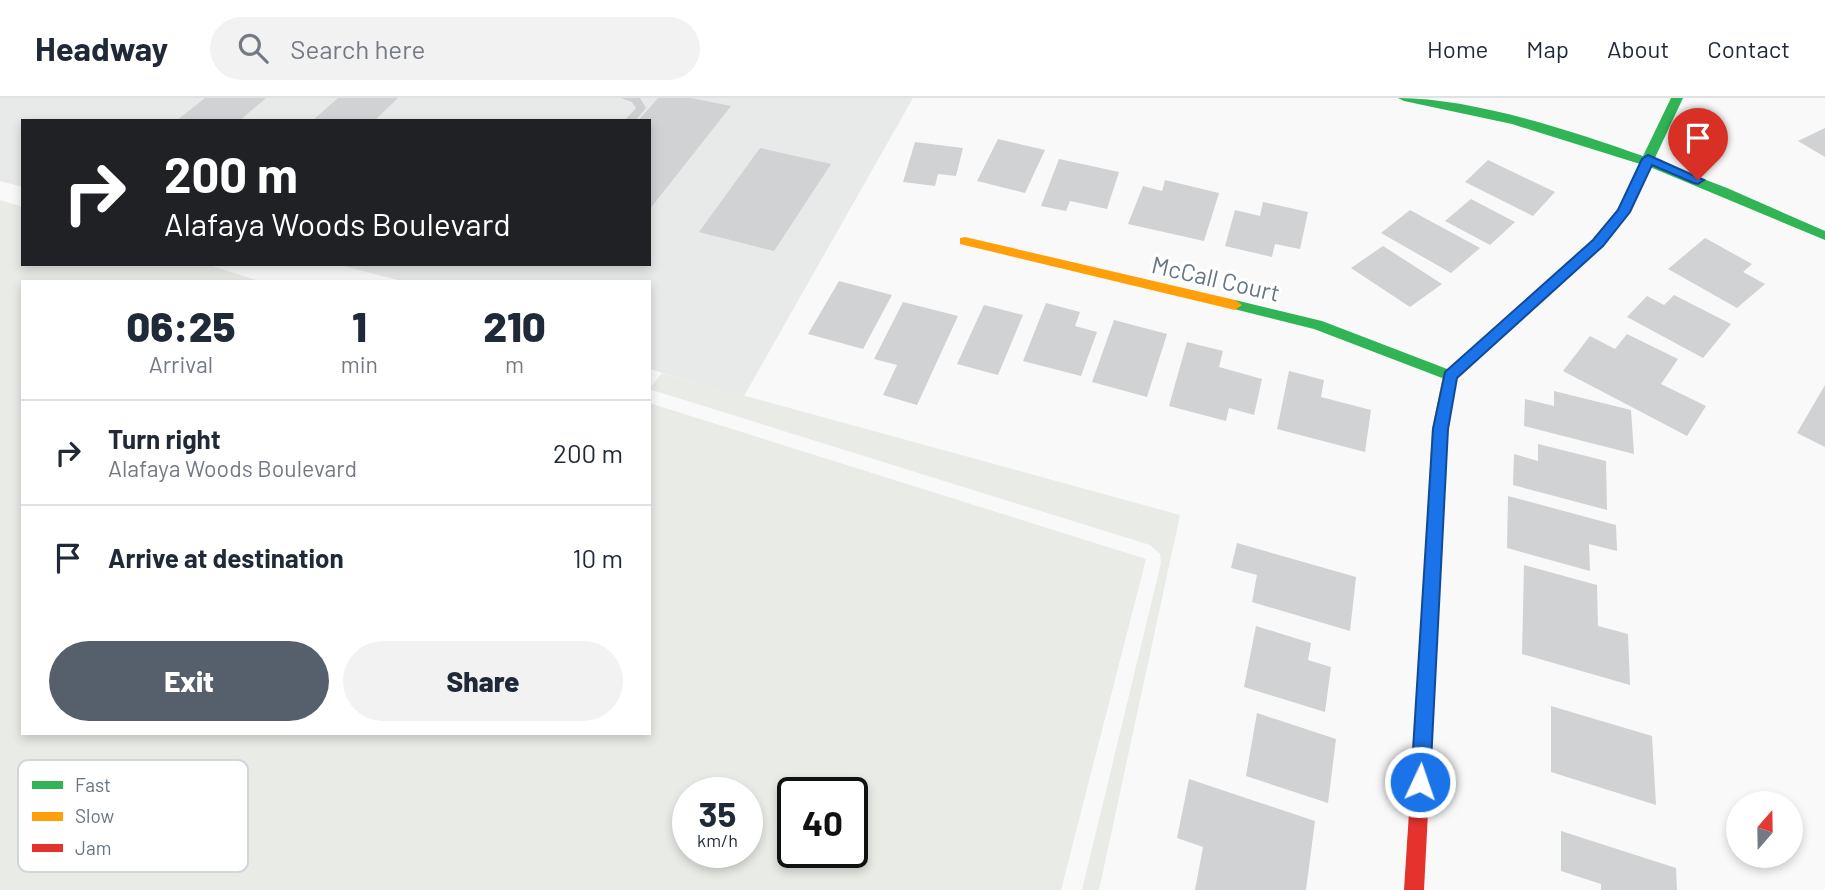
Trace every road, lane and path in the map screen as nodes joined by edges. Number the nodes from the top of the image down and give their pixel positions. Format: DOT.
graph roads {
  1 [pos="626,98"];
  2 [pos="1404,98"];
  3 [pos="1677,98"];
  4 [pos="631,119"];
  5 [pos="1648,159"];
  6 [pos="1825,236"];
  7 [pos="965,241"];
  8 [pos="1450,376"];
  9 [pos="1414,890"];
  1 -- 4 [label="lane"];
  2 -- 5 [label="street"];
  3 -- 5 [label="street"];
  5 -- 6 [label="street"];
  5 -- 8 [label="street"];
  7 -- 8 [label="street, McCall Court"];
  8 -- 9 [label="street"];
}
